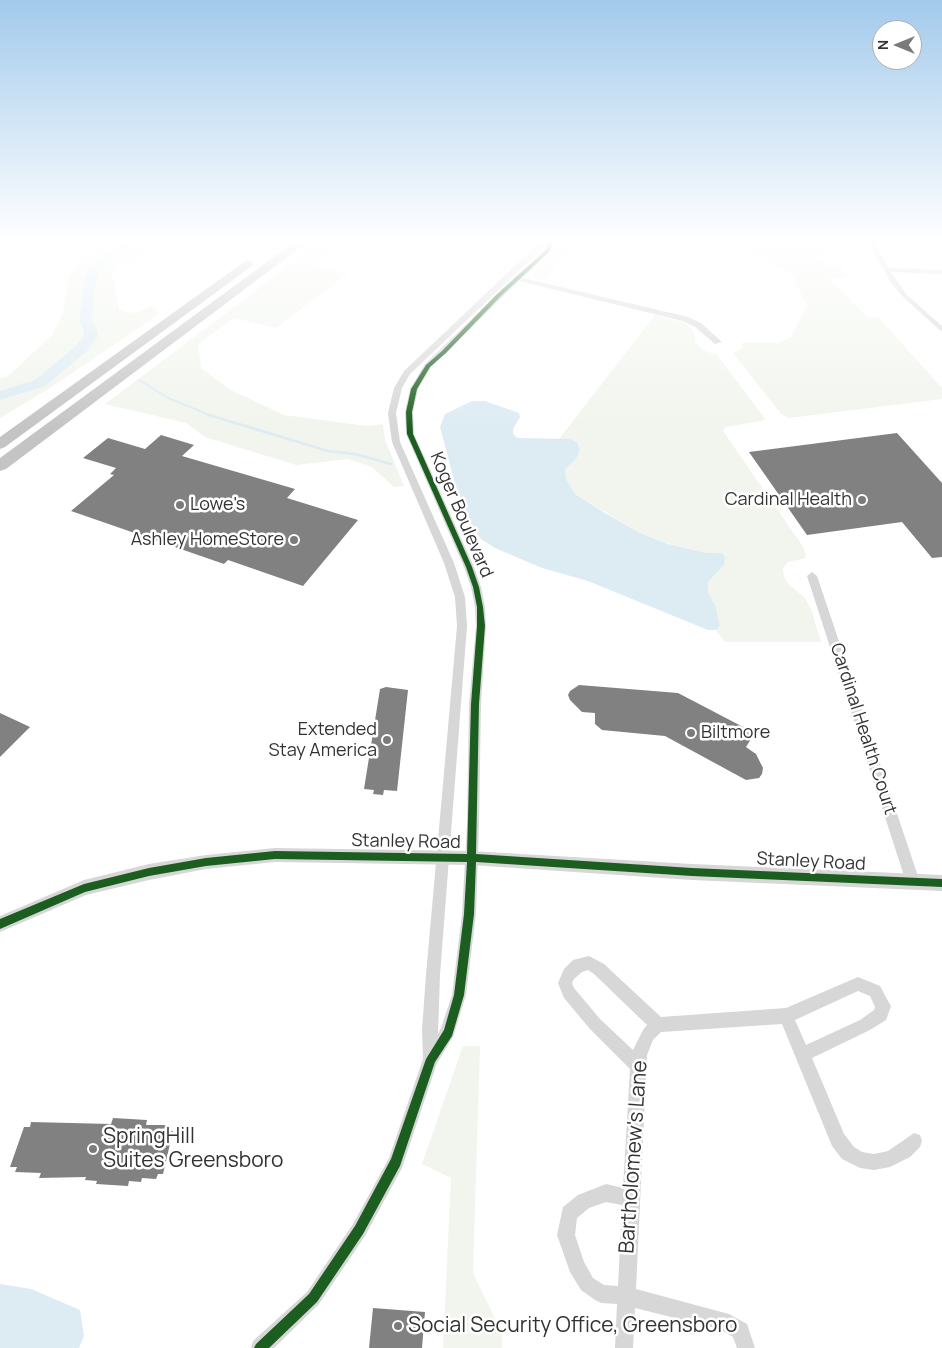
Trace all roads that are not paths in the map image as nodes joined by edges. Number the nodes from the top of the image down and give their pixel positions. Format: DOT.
graph roads {
  1 [pos="194,303"];
  2 [pos="219,303"];
  3 [pos="486,303"];
  4 [pos="491,303"];
  5 [pos="618,303"];
  6 [pos="913,303"];
  7 [pos="941,328"];
  8 [pos="718,342"];
  9 [pos="0,444"];
  10 [pos="0,466"];
  11 [pos="812,576"];
  12 [pos="442,858"];
  13 [pos="471,858"];
  14 [pos="913,882"];
  15 [pos="942,883"];
  16 [pos="0,924"];
  17 [pos="786,1016"];
  18 [pos="658,1025"];
  19 [pos="802,1054"];
  20 [pos="432,1060"];
  21 [pos="638,1066"];
  22 [pos="914,1140"];
  23 [pos="630,1198"];
  24 [pos="626,1296"];
  25 [pos="260,1348"];
  26 [pos="624,1348"];
  27 [pos="746,1348"];
  1 -- 9 [label="highway"];
  2 -- 10 [label="highway"];
  3 -- 12 [label="street, Koger Boulevard"];
  4 -- 13 [label="street, Koger Boulevard"];
  5 -- 8 [label="street"];
  6 -- 7 [label="street"];
  11 -- 14 [label="street, Cardinal Health Court"];
  12 -- 13 [label="street, Stanley Road"];
  12 -- 16 [label="street, Stanley Road"];
  12 -- 20 [label="street, Koger Boulevard"];
  13 -- 14 [label="street, Stanley Road"];
  13 -- 20 [label="street, Koger Boulevard"];
  14 -- 15 [label="street, Stanley Road"];
  17 -- 18 [label="street"];
  17 -- 19 [label="street"];
  17 -- 19 [label="street"];
  18 -- 21 [label="street, Bartholomew's Lane"];
  18 -- 21 [label="street"];
  19 -- 22 [label="street"];
  20 -- 25 [label="street"];
  21 -- 23 [label="street, Bartholomew's Lane"];
  23 -- 24 [label="street, Bartholomew's Lane"];
  23 -- 24 [label="street"];
  24 -- 26 [label="street, Bartholomew's Lane"];
  24 -- 27 [label="street"];
}
